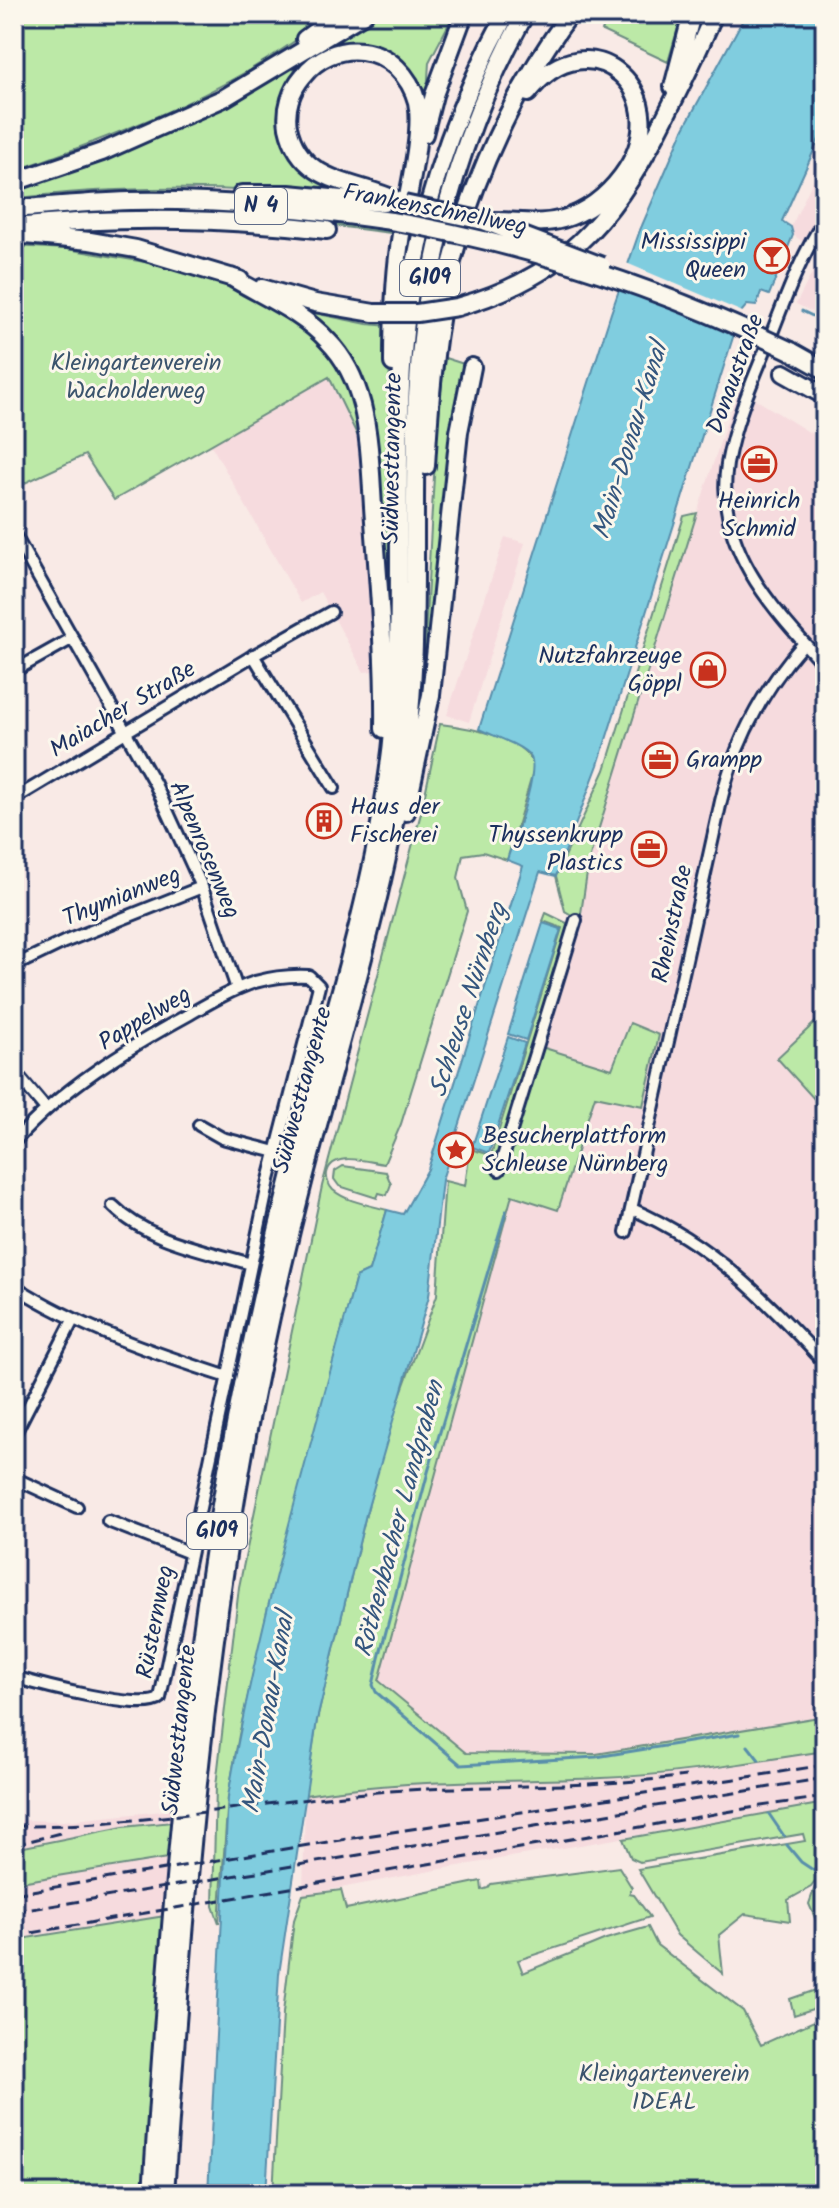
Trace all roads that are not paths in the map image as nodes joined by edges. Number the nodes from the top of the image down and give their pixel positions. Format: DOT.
graph roads {
  1 [pos="339,14"];
  2 [pos="364,14"];
  3 [pos="464,14"];
  4 [pos="506,14"];
  5 [pos="525,14"];
  6 [pos="570,14"];
  7 [pos="692,14"];
  8 [pos="714,14"];
  9 [pos="206,105"];
  10 [pos="503,126"];
  11 [pos="658,130"];
  12 [pos="414,162"];
  13 [pos="14,182"];
  14 [pos="396,207"];
  15 [pos="14,209"];
  16 [pos="825,219"];
  17 [pos="484,221"];
  18 [pos="14,227"];
  19 [pos="327,230"];
  20 [pos="14,234"];
  21 [pos="231,277"];
  22 [pos="645,290"];
  23 [pos="472,367"];
  24 [pos="825,370"];
  25 [pos="784,373"];
  26 [pos="825,396"];
  27 [pos="399,468"];
  28 [pos="14,534"];
  29 [pos="18,554"];
  30 [pos="416,559"];
  31 [pos="331,612"];
  32 [pos="73,638"];
  33 [pos="804,643"];
  34 [pos="253,655"];
  35 [pos="825,666"];
  36 [pos="14,671"];
  37 [pos="127,730"];
  38 [pos="334,788"];
  39 [pos="14,799"];
  40 [pos="383,811"];
  41 [pos="202,887"];
  42 [pos="377,904"];
  43 [pos="576,920"];
  44 [pos="14,966"];
  45 [pos="316,982"];
  46 [pos="237,989"];
  47 [pos="14,1071"];
  48 [pos="46,1109"];
  49 [pos="199,1125"];
  50 [pos="14,1142"];
  51 [pos="276,1152"];
  52 [pos="499,1170"];
  53 [pos="113,1206"];
  54 [pos="632,1209"];
  55 [pos="626,1232"];
  56 [pos="251,1264"];
  57 [pos="14,1286"];
  58 [pos="73,1320"];
  59 [pos="825,1363"];
  60 [pos="228,1377"];
  61 [pos="14,1435"];
  62 [pos="14,1478"];
  63 [pos="77,1507"];
  64 [pos="108,1521"];
  65 [pos="190,1553"];
  66 [pos="14,1677"];
  67 [pos="152,2194"];
  68 [pos="165,2194"];
  1 -- 9 [label="highway"];
  2 -- 9 [label="highway"];
  3 -- 12 [label="highway"];
  4 -- 27 [label="highway, Südwesttangente / G109"];
  5 -- 30 [label="highway, Südwesttangente / G109"];
  6 -- 10 [label="highway"];
  7 -- 11 [label="highway"];
  8 -- 11 [label="highway"];
  9 -- 13 [label="highway"];
  10 -- 17 [label="highway, bridge"];
  10 -- 30 [label="highway"];
  11 -- 21 [label="highway, bridge"];
  12 -- 14 [label="highway"];
  12 -- 27 [label="highway"];
  14 -- 15 [label="highway, Frankenschnellweg / N 4"];
  14 -- 17 [label="highway, bridge"];
  14 -- 22 [label="highway, Frankenschnellweg / N 4, bridge"];
  16 -- 33 [label="street, Donaustraße"];
  17 -- 22 [label="highway, bridge"];
  18 -- 19 [label="highway, Frankenschnellweg"];
  20 -- 21 [label="highway"];
  21 -- 40 [label="highway"];
  22 -- 24 [label="highway, Frankenschnellweg / N 4, bridge"];
  23 -- 42 [label="highway"];
  25 -- 26 [label="highway"];
  27 -- 40 [label="highway, Südwesttangente / G109"];
  28 -- 29 [label="street, Alpenrosenweg"];
  29 -- 32 [label="street, Alpenrosenweg"];
  30 -- 42 [label="highway, Südwesttangente / G109"];
  31 -- 34 [label="street, Maiacher Straße"];
  32 -- 36 [label="street"];
  32 -- 37 [label="street, Alpenrosenweg"];
  33 -- 35 [label="street, Donaustraße"];
  33 -- 54 [label="street, Rheinstraße"];
  34 -- 37 [label="street, Maiacher Straße"];
  34 -- 38 [label="street"];
  37 -- 39 [label="street, Maiacher Straße"];
  37 -- 41 [label="street, Alpenrosenweg"];
  40 -- 67 [label="highway, Südwesttangente / G109"];
  41 -- 44 [label="street, Thymianweg"];
  41 -- 46 [label="street, Alpenrosenweg"];
  42 -- 68 [label="highway, Südwesttangente / G109"];
  43 -- 52 [label="street"];
  45 -- 46 [label="street, Pappelweg"];
  45 -- 51 [label="street, Rüsternweg"];
  46 -- 48 [label="street, Pappelweg"];
  47 -- 48 [label="street"];
  48 -- 50 [label="street, Pappelweg"];
  49 -- 51 [label="street"];
  51 -- 56 [label="street, Rüsternweg"];
  53 -- 56 [label="street"];
  54 -- 55 [label="street, Rheinstraße"];
  54 -- 59 [label="street"];
  56 -- 60 [label="street, Rüsternweg"];
  57 -- 58 [label="street"];
  58 -- 60 [label="street"];
  58 -- 61 [label="street"];
  60 -- 65 [label="street, Rüsternweg"];
  62 -- 63 [label="street"];
  64 -- 65 [label="street"];
  65 -- 66 [label="street, Rüsternweg"];
}
